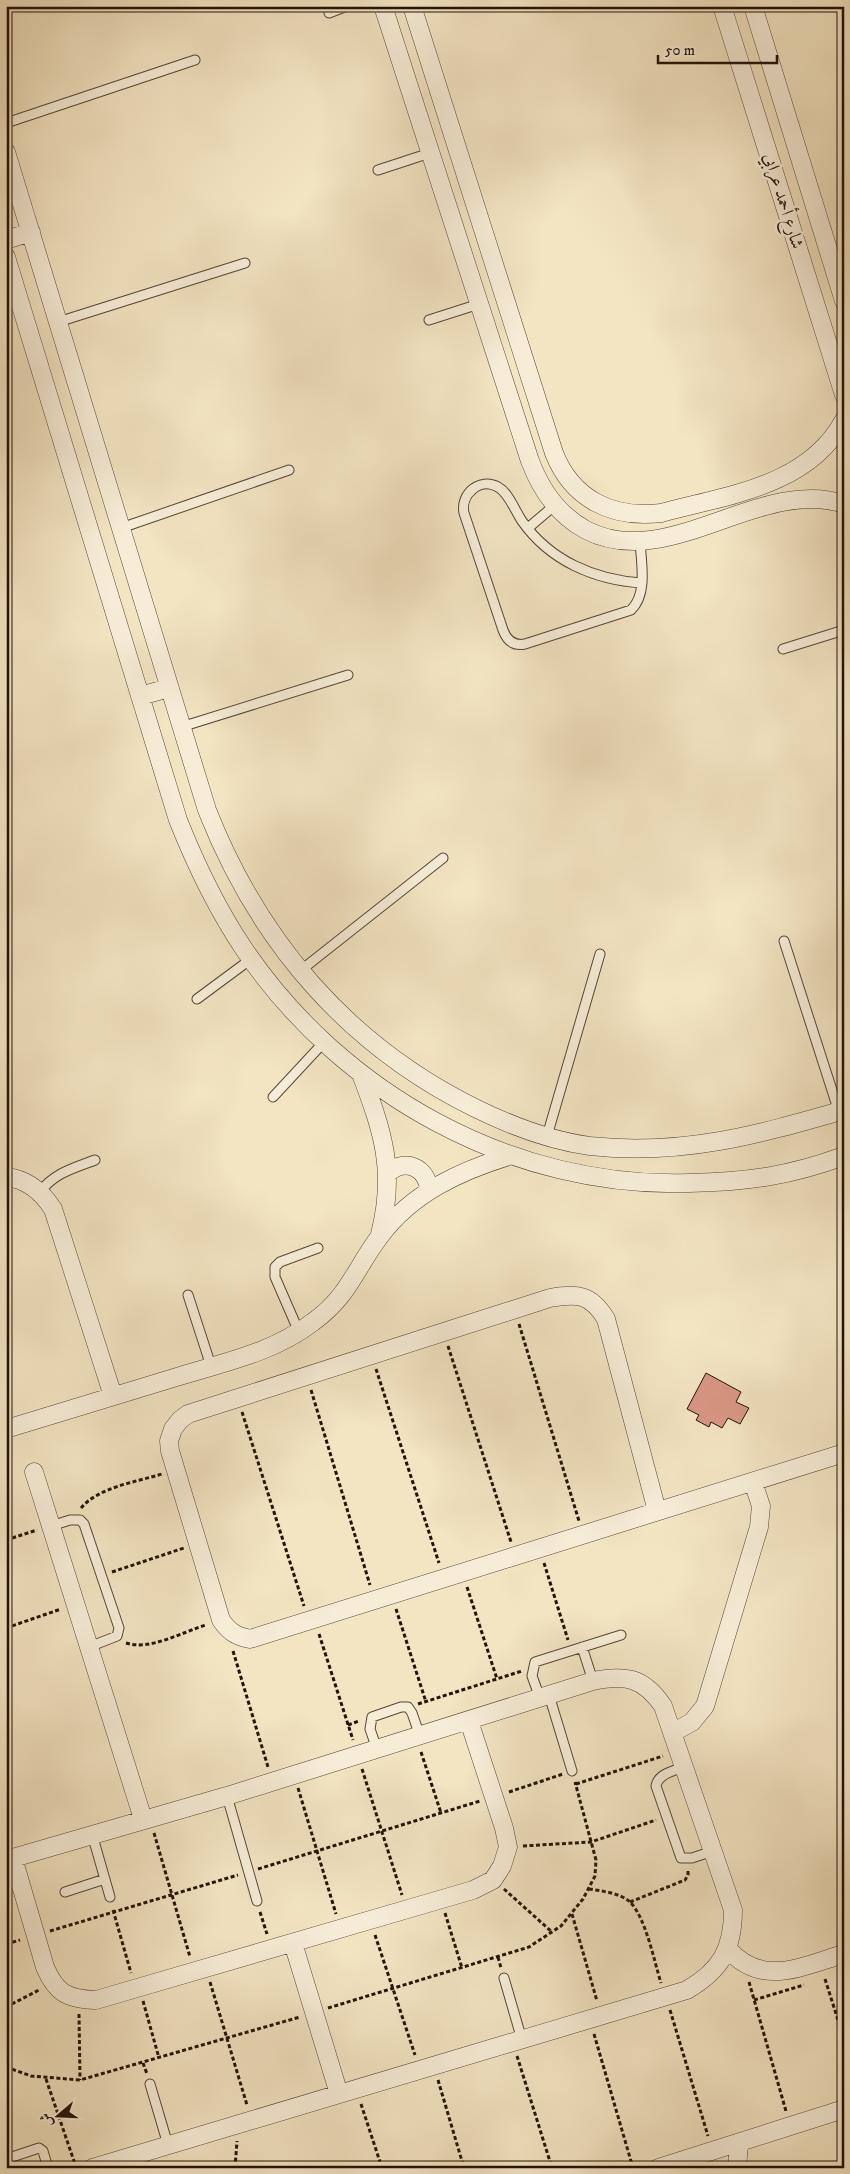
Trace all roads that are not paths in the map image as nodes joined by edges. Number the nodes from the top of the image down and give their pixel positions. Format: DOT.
graph roads {
  1 [pos="347,6"];
  2 [pos="383,6"];
  3 [pos="412,6"];
  4 [pos="722,6"];
  5 [pos="753,6"];
  6 [pos="329,13"];
  7 [pos="195,60"];
  8 [pos="435,75"];
  9 [pos="408,84"];
  10 [pos="6,123"];
  11 [pos="6,152"];
  12 [pos="430,153"];
  13 [pos="378,170"];
  14 [pos="31,232"];
  15 [pos="6,240"];
  16 [pos="6,258"];
  17 [pos="245,263"];
  18 [pos="844,300"];
  19 [pos="479,304"];
  20 [pos="429,320"];
  21 [pos="58,322"];
  22 [pos="844,395"];
  23 [pos="844,420"];
  24 [pos="289,470"];
  25 [pos="844,504"];
  26 [pos="555,505"];
  27 [pos="120,528"];
  28 [pos="528,528"];
  29 [pos="640,541"];
  30 [pos="642,583"];
  31 [pos="844,630"];
  32 [pos="783,648"];
  33 [pos="348,675"];
  34 [pos="169,688"];
  35 [pos="140,696"];
  36 [pos="181,727"];
  37 [pos="443,858"];
  38 [pos="784,941"];
  39 [pos="600,954"];
  40 [pos="251,959"];
  41 [pos="300,971"];
  42 [pos="197,999"];
  43 [pos="325,1041"];
  44 [pos="361,1074"];
  45 [pos="273,1097"];
  46 [pos="841,1111"];
  47 [pos="547,1136"];
  48 [pos="510,1156"];
  49 [pos="844,1156"];
  50 [pos="95,1160"];
  51 [pos="388,1173"];
  52 [pos="6,1177"];
  53 [pos="429,1190"];
  54 [pos="40,1192"];
  55 [pos="380,1237"];
  56 [pos="318,1248"];
  57 [pos="188,1295"];
  58 [pos="299,1332"];
  59 [pos="211,1366"];
  60 [pos="113,1396"];
  61 [pos="6,1429"];
  62 [pos="844,1453"];
  63 [pos="34,1472"];
  64 [pos="753,1482"];
  65 [pos="657,1511"];
  66 [pos="51,1526"];
  67 [pos="622,1635"];
  68 [pos="89,1647"];
  69 [pos="582,1647"];
  70 [pos="593,1681"];
  71 [pos="544,1697"];
  72 [pos="469,1721"];
  73 [pos="672,1733"];
  74 [pos="418,1737"];
  75 [pos="377,1749"];
  76 [pos="684,1767"];
  77 [pos="572,1771"];
  78 [pos="227,1796"];
  79 [pos="146,1818"];
  80 [pos="92,1834"];
  81 [pos="713,1851"];
  82 [pos="10,1859"];
  83 [pos="105,1879"];
  84 [pos="65,1892"];
  85 [pos="110,1897"];
  86 [pos="257,1901"];
  87 [pos="293,1943"];
  88 [pos="728,1949"];
  89 [pos="844,1954"];
  90 [pos="504,1978"];
  91 [pos="518,2041"];
  92 [pos="150,2084"];
  93 [pos="347,2092"];
  94 [pos="844,2109"];
  95 [pos="738,2144"];
  96 [pos="168,2145"];
  97 [pos="6,2159"];
  98 [pos="705,2162"];
  99 [pos="101,2166"];
  100 [pos="48,2168"];
  101 [pos="658,2168"];
  102 [pos="738,2168"];
  1 -- 6 [label="lane"];
  2 -- 9 [label="street"];
  3 -- 8 [label="street"];
  4 -- 22 [label="street, شارع أحمد عرابي"];
  5 -- 18 [label="street"];
  7 -- 10 [label="lane"];
  8 -- 9 [label="street"];
  8 -- 23 [label="street"];
  9 -- 12 [label="street"];
  11 -- 14 [label="street"];
  12 -- 13 [label="lane"];
  12 -- 19 [label="street"];
  14 -- 15 [label="street"];
  14 -- 21 [label="street"];
  16 -- 35 [label="street"];
  17 -- 21 [label="lane"];
  19 -- 20 [label="lane"];
  19 -- 26 [label="street"];
  21 -- 27 [label="street"];
  24 -- 27 [label="lane"];
  25 -- 29 [label="street"];
  26 -- 28 [label="lane"];
  26 -- 29 [label="street"];
  27 -- 34 [label="street"];
  28 -- 30 [label="lane"];
  28 -- 30 [label="lane"];
  29 -- 30 [label="lane"];
  31 -- 32 [label="lane"];
  33 -- 36 [label="lane"];
  34 -- 35 [label="street"];
  34 -- 36 [label="street"];
  35 -- 40 [label="street"];
  36 -- 41 [label="street"];
  37 -- 41 [label="lane"];
  38 -- 46 [label="lane"];
  39 -- 47 [label="lane"];
  40 -- 42 [label="lane"];
  40 -- 43 [label="street"];
  41 -- 47 [label="street"];
  43 -- 44 [label="street"];
  43 -- 45 [label="lane"];
  44 -- 48 [label="street"];
  44 -- 51 [label="street"];
  46 -- 47 [label="street"];
  48 -- 49 [label="street"];
  48 -- 53 [label="street"];
  50 -- 54 [label="lane"];
  51 -- 53 [label="street"];
  51 -- 55 [label="street"];
  52 -- 54 [label="street"];
  53 -- 55 [label="street"];
  54 -- 60 [label="street"];
  55 -- 58 [label="street"];
  56 -- 58 [label="lane"];
  57 -- 59 [label="lane"];
  58 -- 59 [label="street"];
  59 -- 60 [label="street"];
  60 -- 61 [label="street"];
  62 -- 64 [label="street"];
  63 -- 66 [label="street"];
  64 -- 65 [label="street"];
  64 -- 73 [label="street"];
  65 -- 65 [label="street"];
  66 -- 68 [label="street"];
  66 -- 68 [label="lane"];
  67 -- 69 [label="lane"];
  68 -- 79 [label="street"];
  69 -- 70 [label="lane"];
  69 -- 71 [label="lane"];
  70 -- 71 [label="street"];
  70 -- 73 [label="street"];
  71 -- 72 [label="street"];
  71 -- 77 [label="lane"];
  72 -- 74 [label="street"];
  72 -- 87 [label="street"];
  73 -- 76 [label="street"];
  74 -- 75 [label="street"];
  74 -- 75 [label="lane"];
  75 -- 78 [label="street"];
  76 -- 81 [label="street"];
  76 -- 81 [label="lane"];
  78 -- 79 [label="street"];
  78 -- 86 [label="lane"];
  79 -- 80 [label="street"];
  80 -- 82 [label="street"];
  80 -- 83 [label="lane"];
  81 -- 88 [label="street"];
  82 -- 87 [label="street"];
  83 -- 84 [label="lane"];
  83 -- 85 [label="lane"];
  87 -- 93 [label="street"];
  88 -- 89 [label="street"];
  88 -- 91 [label="street"];
  90 -- 91 [label="lane"];
  91 -- 93 [label="street"];
  92 -- 96 [label="lane"];
  93 -- 96 [label="street"];
  94 -- 95 [label="street"];
  95 -- 98 [label="street"];
  95 -- 102 [label="street"];
  96 -- 99 [label="street"];
  97 -- 100 [label="lane"];
  98 -- 101 [label="street"];
}
